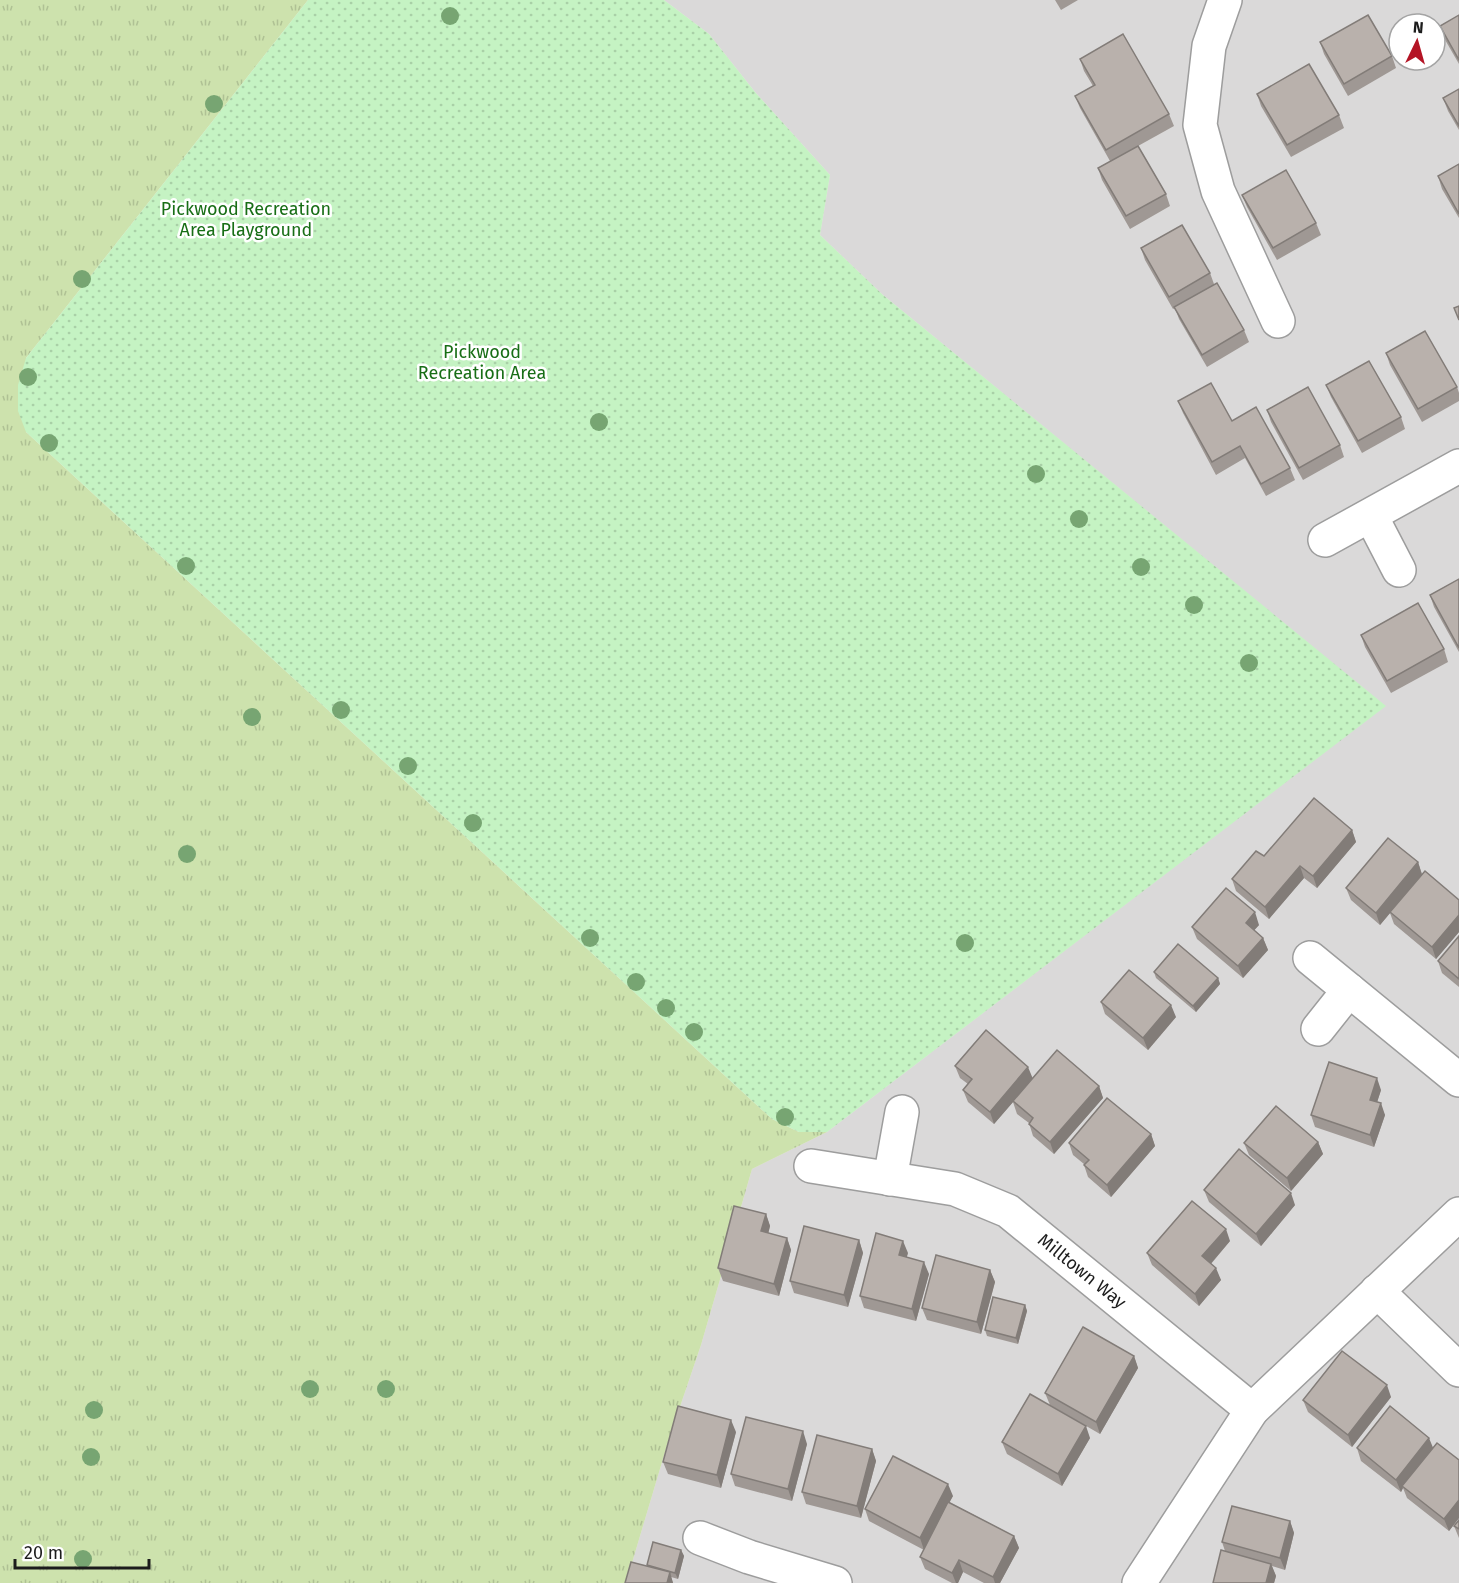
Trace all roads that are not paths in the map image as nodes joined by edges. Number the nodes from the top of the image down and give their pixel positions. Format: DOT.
graph roads {
  1 [pos="1226,0"];
  2 [pos="1278,321"];
  3 [pos="1459,466"];
  4 [pos="1371,516"];
  5 [pos="1325,540"];
  6 [pos="1399,570"];
  7 [pos="1310,958"];
  8 [pos="1349,990"];
  9 [pos="1318,1029"];
  10 [pos="1459,1080"];
  11 [pos="902,1112"];
  12 [pos="811,1167"];
  13 [pos="890,1179"];
  14 [pos="1459,1214"];
  15 [pos="1377,1291"];
  16 [pos="1459,1370"];
  17 [pos="1252,1410"];
  18 [pos="700,1538"];
  19 [pos="798,1577"];
  20 [pos="835,1583"];
  21 [pos="1139,1583"];
  1 -- 2 [label="street"];
  3 -- 4 [label="street"];
  4 -- 5 [label="street"];
  4 -- 6 [label="street"];
  7 -- 8 [label="street"];
  8 -- 9 [label="street"];
  8 -- 10 [label="street"];
  11 -- 13 [label="street"];
  12 -- 13 [label="street, Milltown Way"];
  13 -- 17 [label="street, Milltown Way"];
  14 -- 15 [label="street"];
  15 -- 16 [label="street"];
  15 -- 17 [label="street"];
  17 -- 21 [label="street"];
  18 -- 19 [label="street"];
  19 -- 20 [label="street"];
}
